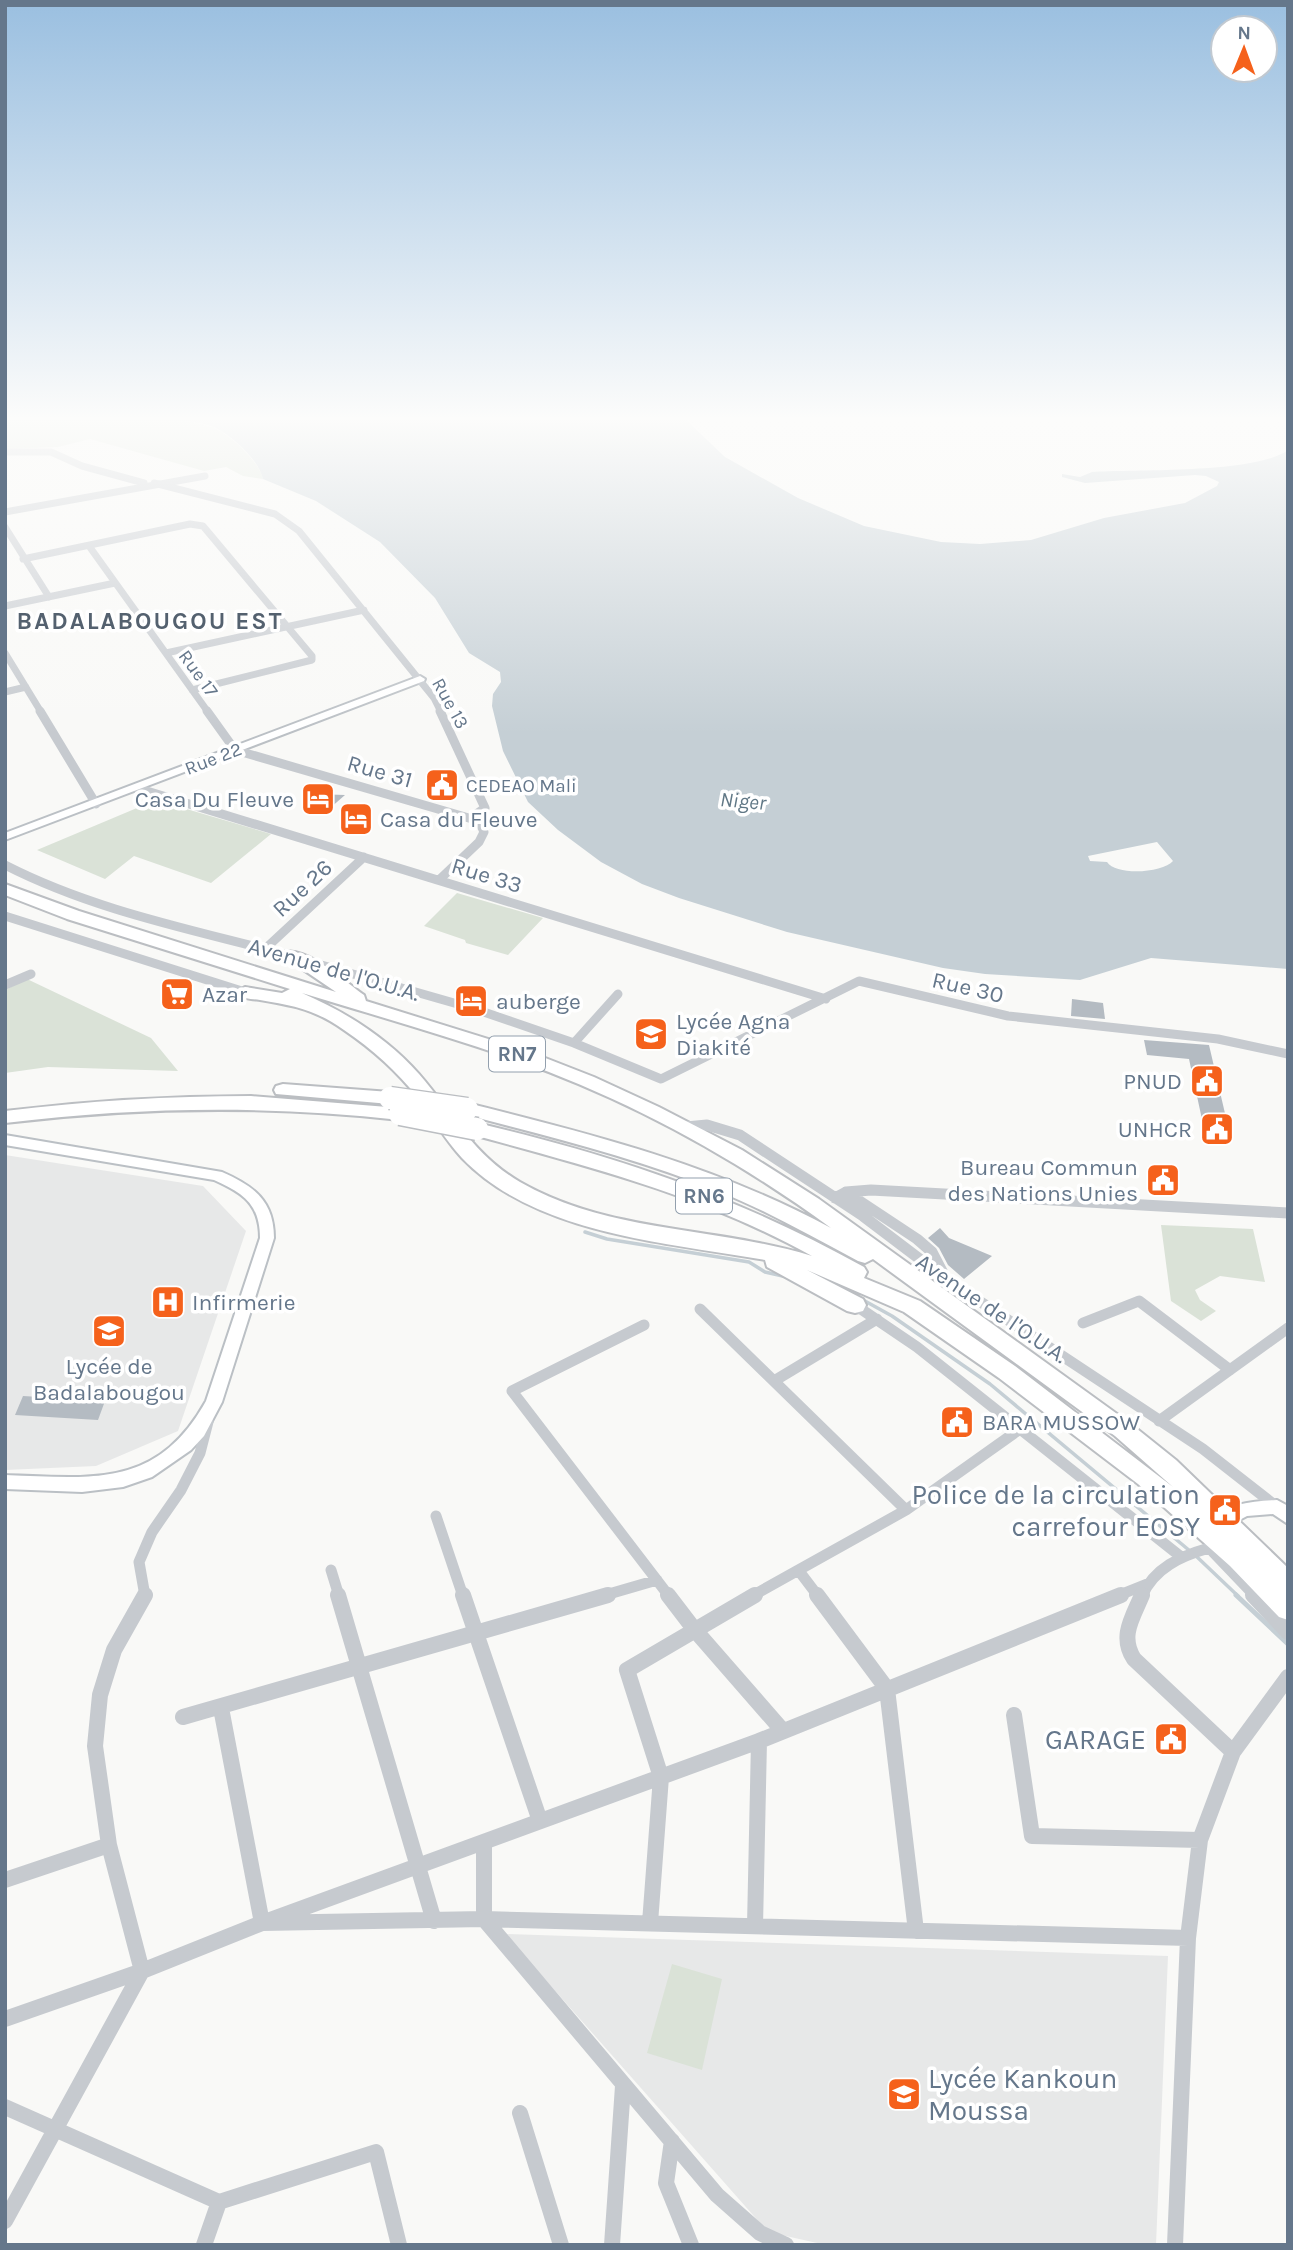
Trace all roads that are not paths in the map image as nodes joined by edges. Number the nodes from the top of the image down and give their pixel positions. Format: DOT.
graph roads {
  1 [pos="289,524"];
  2 [pos="5,527"];
  3 [pos="89,546"];
  4 [pos="23,559"];
  5 [pos="115,583"];
  6 [pos="49,597"];
  7 [pos="5,606"];
  8 [pos="363,610"];
  9 [pos="288,626"];
  10 [pos="5,653"];
  11 [pos="166,653"];
  12 [pos="421,679"];
  13 [pos="26,687"];
  14 [pos="192,690"];
  15 [pos="5,692"];
  16 [pos="235,750"];
  17 [pos="137,788"];
  18 [pos="96,804"];
  19 [pos="471,817"];
  20 [pos="5,837"];
  21 [pos="364,857"];
  22 [pos="5,865"];
  23 [pos="439,880"];
  24 [pos="5,889"];
  25 [pos="5,901"];
  26 [pos="5,916"];
  27 [pos="265,948"];
  28 [pos="292,956"];
  29 [pos="31,974"];
  30 [pos="5,985"];
  31 [pos="245,992"];
  32 [pos="618,994"];
  33 [pos="826,999"];
  34 [pos="313,1003"];
  35 [pos="367,1006"];
  36 [pos="573,1043"];
  37 [pos="1288,1054"];
  38 [pos="661,1079"];
  39 [pos="5,1105"];
  40 [pos="395,1106"];
  41 [pos="5,1117"];
  42 [pos="686,1127"];
  43 [pos="5,1140"];
  44 [pos="841,1195"];
  45 [pos="1288,1213"];
  46 [pos="741,1247"];
  47 [pos="919,1284"];
  48 [pos="855,1304"];
  49 [pos="912,1307"];
  50 [pos="700,1309"];
  51 [pos="877,1320"];
  52 [pos="1083,1323"];
  53 [pos="644,1325"];
  54 [pos="1288,1328"];
  55 [pos="1230,1370"];
  56 [pos="774,1381"];
  57 [pos="214,1402"];
  58 [pos="1160,1421"];
  59 [pos="1020,1429"];
  60 [pos="5,1482"];
  61 [pos="906,1510"];
  62 [pos="1282,1512"];
  63 [pos="436,1516"];
  64 [pos="1213,1534"];
  65 [pos="1180,1556"];
  66 [pos="331,1570"];
  67 [pos="799,1571"];
  68 [pos="657,1580"];
  69 [pos="1147,1584"];
  70 [pos="1288,1584"];
  71 [pos="1288,1609"];
  72 [pos="694,1629"];
  73 [pos="1288,1632"];
  74 [pos="476,1633"];
  75 [pos="359,1668"];
  76 [pos="1288,1677"];
  77 [pos="887,1689"];
  78 [pos="221,1708"];
  79 [pos="1014,1715"];
  80 [pos="183,1717"];
  81 [pos="783,1731"];
  82 [pos="759,1741"];
  83 [pos="1233,1752"];
  84 [pos="660,1777"];
  85 [pos="540,1821"];
  86 [pos="1200,1840"];
  87 [pos="484,1842"];
  88 [pos="109,1845"];
  89 [pos="418,1866"];
  90 [pos="5,1880"];
  91 [pos="484,1919"];
  92 [pos="434,1921"];
  93 [pos="262,1923"];
  94 [pos="650,1923"];
  95 [pos="755,1926"];
  96 [pos="916,1931"];
  97 [pos="1188,1938"];
  98 [pos="142,1971"];
  99 [pos="5,2019"];
  100 [pos="623,2086"];
  101 [pos="5,2107"];
  102 [pos="520,2113"];
  103 [pos="57,2129"];
  104 [pos="672,2141"];
  105 [pos="219,2202"];
  106 [pos="5,2221"];
  107 [pos="204,2245"];
  108 [pos="399,2245"];
  109 [pos="561,2245"];
  110 [pos="612,2245"];
  111 [pos="691,2245"];
  112 [pos="786,2245"];
  113 [pos="1175,2245"];
  1 -- 8 [label="street, Rue 13"];
  2 -- 4 [label="street"];
  3 -- 4 [label="street"];
  3 -- 5 [label="street, Rue 17"];
  3 -- 9 [label="street"];
  4 -- 6 [label="street"];
  5 -- 6 [label="street"];
  5 -- 11 [label="street, Rue 17"];
  6 -- 7 [label="street"];
  8 -- 9 [label="street"];
  8 -- 12 [label="street, Rue 13"];
  9 -- 11 [label="street"];
  9 -- 14 [label="street"];
  10 -- 13 [label="street"];
  11 -- 14 [label="street, Rue 17"];
  12 -- 16 [label="street, Rue 22"];
  12 -- 19 [label="street, Rue 13"];
  13 -- 15 [label="street"];
  13 -- 18 [label="street"];
  14 -- 16 [label="street, Rue 17"];
  16 -- 17 [label="street, Rue 22"];
  16 -- 19 [label="street, Rue 31"];
  17 -- 18 [label="street, Rue 22"];
  17 -- 21 [label="street, Rue 33"];
  18 -- 20 [label="street, Rue 22"];
  19 -- 23 [label="street"];
  21 -- 23 [label="street, Rue 33"];
  21 -- 27 [label="street, Rue 26"];
  22 -- 27 [label="street, Avenue de l'O.U.A."];
  23 -- 33 [label="street, Rue 33"];
  24 -- 35 [label="highway, RN7"];
  25 -- 34 [label="highway"];
  26 -- 31 [label="street, Avenue de l'O.U.A."];
  27 -- 28 [label="street, Avenue de l'O.U.A."];
  28 -- 35 [label="highway"];
  28 -- 36 [label="street, Avenue de l'O.U.A."];
  29 -- 30 [label="street"];
  31 -- 34 [label="highway"];
  32 -- 36 [label="street"];
  33 -- 37 [label="street, Rue 30"];
  33 -- 38 [label="street, Rue 30"];
  34 -- 46 [label="highway"];
  35 -- 42 [label="highway, RN7"];
  36 -- 38 [label="street, Avenue de l'O.U.A."];
  39 -- 40 [label="highway"];
  40 -- 41 [label="highway"];
  40 -- 47 [label="highway, RN6, bridge"];
  40 -- 49 [label="highway, RN6, bridge"];
  42 -- 44 [label="street, Avenue de l'O.U.A."];
  42 -- 47 [label="highway, RN7"];
  43 -- 57 [label="street"];
  44 -- 45 [label="street"];
  44 -- 58 [label="street, Avenue de l'O.U.A."];
  46 -- 48 [label="highway"];
  46 -- 49 [label="highway"];
  47 -- 64 [label="highway, Avenue de l'O.U.A. / RN6"];
  48 -- 51 [label="street"];
  49 -- 64 [label="highway, Avenue de l'O.U.A. / RN6"];
  50 -- 56 [label="street"];
  51 -- 56 [label="street"];
  51 -- 59 [label="street"];
  52 -- 55 [label="street"];
  53 -- 68 [label="street"];
  54 -- 55 [label="street"];
  55 -- 58 [label="street"];
  56 -- 61 [label="street"];
  57 -- 60 [label="street"];
  57 -- 88 [label="street"];
  58 -- 62 [label="street, Avenue de l'O.U.A."];
  59 -- 61 [label="street"];
  59 -- 65 [label="street"];
  61 -- 67 [label="street"];
  62 -- 64 [label="street"];
  63 -- 74 [label="street"];
  64 -- 65 [label="street"];
  64 -- 70 [label="highway, Avenue de l'O.U.A. / RN6"];
  64 -- 71 [label="highway, Avenue de l'O.U.A. / RN6"];
  64 -- 73 [label="street, Avenue de l'O.U.A."];
  65 -- 69 [label="street"];
  66 -- 75 [label="street"];
  67 -- 72 [label="street"];
  67 -- 77 [label="street"];
  68 -- 72 [label="street"];
  68 -- 74 [label="street"];
  69 -- 77 [label="street"];
  69 -- 83 [label="street"];
  72 -- 81 [label="street"];
  72 -- 84 [label="street"];
  74 -- 75 [label="street"];
  74 -- 85 [label="street"];
  75 -- 78 [label="street"];
  75 -- 89 [label="street"];
  76 -- 83 [label="street"];
  77 -- 81 [label="street"];
  77 -- 96 [label="street"];
  78 -- 80 [label="street"];
  78 -- 93 [label="street"];
  79 -- 86 [label="street"];
  81 -- 82 [label="street"];
  82 -- 84 [label="street"];
  82 -- 95 [label="street"];
  83 -- 86 [label="street"];
  84 -- 85 [label="street"];
  84 -- 94 [label="street"];
  85 -- 87 [label="street"];
  86 -- 97 [label="street"];
  87 -- 89 [label="street"];
  87 -- 91 [label="street"];
  88 -- 90 [label="street"];
  88 -- 98 [label="street"];
  89 -- 92 [label="street"];
  89 -- 93 [label="street"];
  91 -- 92 [label="street"];
  91 -- 94 [label="street"];
  91 -- 100 [label="street"];
  92 -- 93 [label="street"];
  93 -- 98 [label="street"];
  94 -- 95 [label="street"];
  95 -- 96 [label="street"];
  96 -- 97 [label="street"];
  97 -- 113 [label="street"];
  98 -- 99 [label="street"];
  98 -- 103 [label="street"];
  100 -- 104 [label="street"];
  100 -- 110 [label="street"];
  101 -- 103 [label="street"];
  102 -- 109 [label="street"];
  103 -- 105 [label="street"];
  103 -- 106 [label="street"];
  104 -- 111 [label="street"];
  104 -- 112 [label="street"];
  105 -- 107 [label="street"];
  105 -- 108 [label="street"];
}
